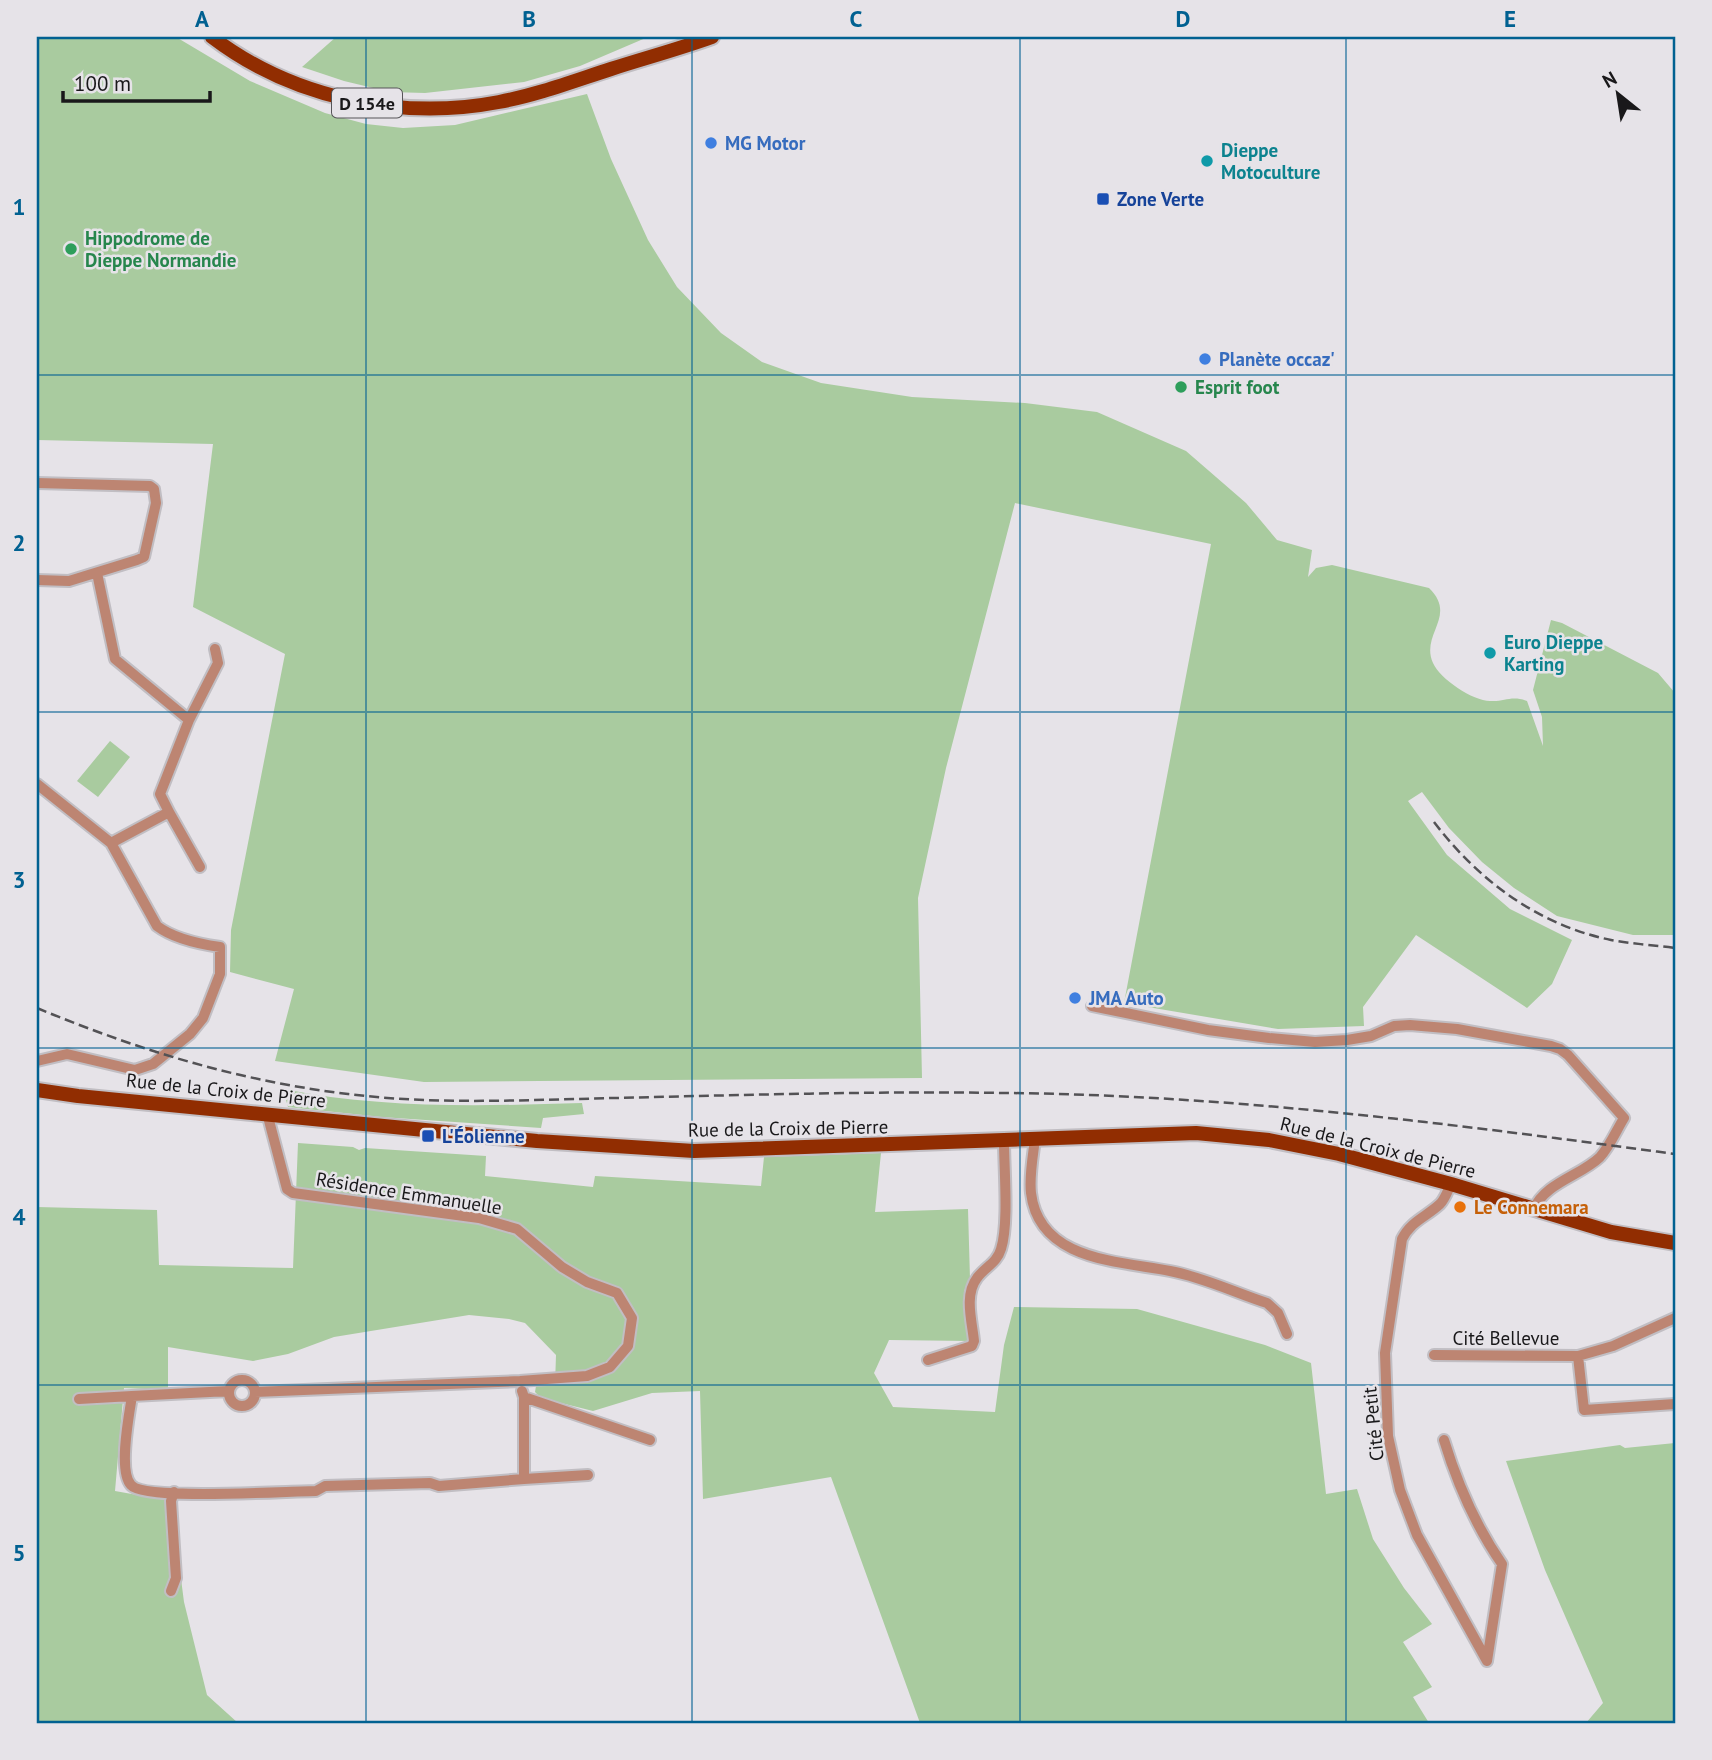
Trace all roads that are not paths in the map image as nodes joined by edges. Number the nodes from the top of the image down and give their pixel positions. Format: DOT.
graph roads {
  1 [pos="212,37"];
  2 [pos="681,37"];
  3 [pos="712,37"];
  4 [pos="608,70"];
  5 [pos="37,483"];
  6 [pos="97,573"];
  7 [pos="37,580"];
  8 [pos="215,649"];
  9 [pos="188,720"];
  10 [pos="37,784"];
  11 [pos="169,812"];
  12 [pos="111,843"];
  13 [pos="200,867"];
  14 [pos="1092,1006"];
  15 [pos="37,1061"];
  16 [pos="37,1090"];
  17 [pos="267,1113"];
  18 [pos="1035,1139"];
  19 [pos="1004,1141"];
  20 [pos="1451,1184"];
  21 [pos="1534,1209"];
  22 [pos="1675,1243"];
  23 [pos="1675,1318"];
  24 [pos="1287,1334"];
  25 [pos="1434,1355"];
  26 [pos="1578,1356"];
  27 [pos="928,1360"];
  28 [pos="520,1381"];
  29 [pos="229,1391"];
  30 [pos="255,1392"];
  31 [pos="132,1396"];
  32 [pos="524,1397"];
  33 [pos="79,1399"];
  34 [pos="1675,1404"];
  35 [pos="650,1440"];
  36 [pos="1444,1440"];
  37 [pos="588,1475"];
  38 [pos="524,1479"];
  39 [pos="174,1492"];
  40 [pos="171,1591"];
  1 -- 4 [label="main road, D 154e"];
  2 -- 4 [label="main road, D 154e"];
  3 -- 4 [label="main road, D 154e"];
  5 -- 6 [label="street"];
  6 -- 7 [label="street"];
  6 -- 9 [label="street"];
  8 -- 9 [label="street"];
  9 -- 11 [label="street"];
  10 -- 12 [label="street"];
  11 -- 12 [label="street"];
  11 -- 13 [label="street"];
  12 -- 15 [label="street"];
  14 -- 21 [label="street"];
  16 -- 17 [label="main road, Rue de la Croix de Pierre"];
  17 -- 19 [label="main road, Rue de la Croix de Pierre"];
  17 -- 28 [label="street, Résidence Emmanuelle"];
  18 -- 19 [label="main road, Rue de la Croix de Pierre"];
  18 -- 20 [label="main road, Rue de la Croix de Pierre"];
  18 -- 24 [label="street"];
  19 -- 27 [label="street"];
  20 -- 21 [label="main road, Rue de la Croix de Pierre"];
  20 -- 36 [label="street, Cité Petit"];
  21 -- 22 [label="main road, Rue de la Croix de Pierre"];
  23 -- 26 [label="street, Cité Bellevue"];
  25 -- 26 [label="street, Cité Bellevue"];
  26 -- 34 [label="street, Cité Bellevue"];
  28 -- 30 [label="street, Résidence Emmanuelle"];
  28 -- 32 [label="street"];
  29 -- 30 [label="street, Résidence Emmanuelle"];
  29 -- 30 [label="street, Résidence Emmanuelle"];
  29 -- 31 [label="street, Résidence Emmanuelle"];
  31 -- 33 [label="street, Résidence Emmanuelle"];
  31 -- 39 [label="street"];
  32 -- 35 [label="street"];
  32 -- 38 [label="street"];
  37 -- 38 [label="street"];
  38 -- 39 [label="street"];
  39 -- 40 [label="street"];
}
